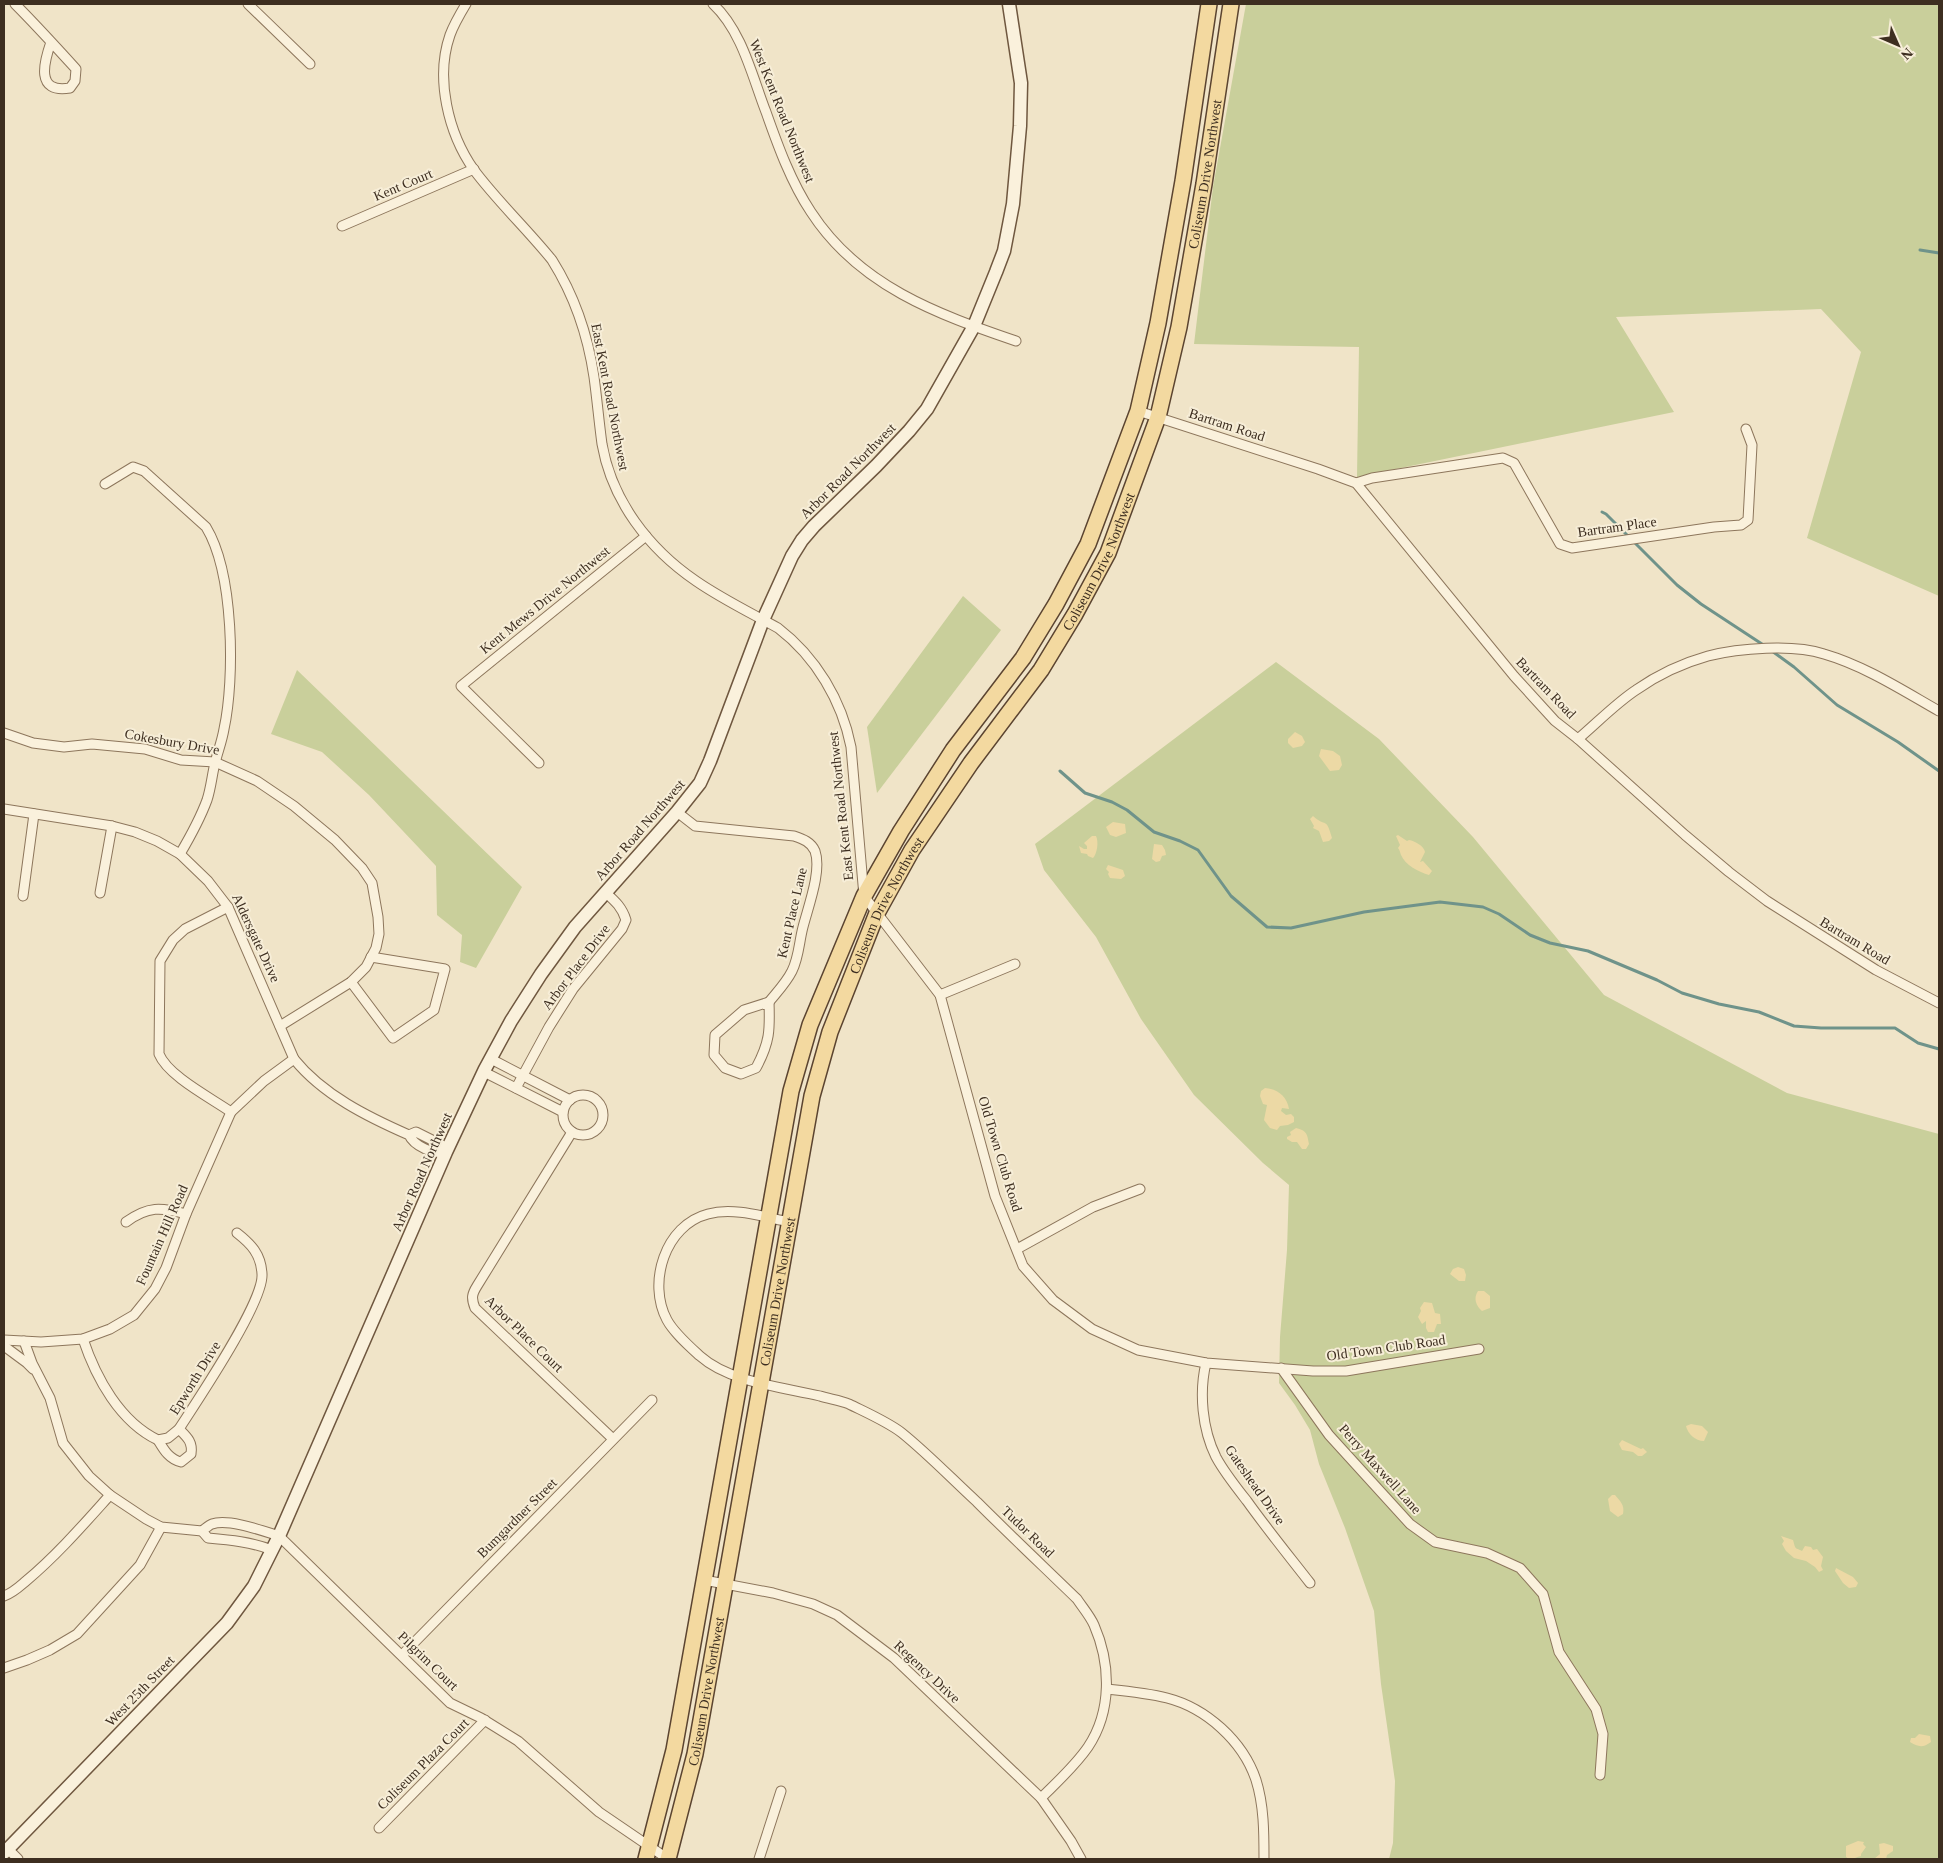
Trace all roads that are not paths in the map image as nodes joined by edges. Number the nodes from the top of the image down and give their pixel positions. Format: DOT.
graph roads {
  1 [pos="15,4"];
  2 [pos="248,4"];
  3 [pos="466,4"];
  4 [pos="713,4"];
  5 [pos="1010,4"];
  6 [pos="1209,4"];
  7 [pos="1230,4"];
  8 [pos="51,42"];
  9 [pos="310,64"];
  10 [pos="474,169"];
  11 [pos="342,226"];
  12 [pos="974,326"];
  13 [pos="1016,341"];
  14 [pos="1138,411"];
  15 [pos="1158,417"];
  16 [pos="1746,429"];
  17 [pos="1356,483"];
  18 [pos="105,484"];
  19 [pos="646,536"];
  20 [pos="763,620"];
  21 [pos="1939,711"];
  22 [pos="4,733"];
  23 [pos="1578,739"];
  24 [pos="215,762"];
  25 [pos="539,763"];
  26 [pos="4,809"];
  27 [pos="678,812"];
  28 [pos="34,814"];
  29 [pos="112,826"];
  30 [pos="180,854"];
  31 [pos="605,892"];
  32 [pos="100,893"];
  33 [pos="22,896"];
  34 [pos="864,896"];
  35 [pos="228,907"];
  36 [pos="878,913"];
  37 [pos="371,957"];
  38 [pos="1015,964"];
  39 [pos="351,982"];
  40 [pos="940,995"];
  41 [pos="769,1002"];
  42 [pos="1939,1003"];
  43 [pos="280,1026"];
  44 [pos="491,1059"];
  45 [pos="294,1060"];
  46 [pos="484,1072"];
  47 [pos="523,1076"];
  48 [pos="516,1088"];
  49 [pos="570,1100"];
  50 [pos="231,1112"];
  51 [pos="563,1112"];
  52 [pos="572,1132"];
  53 [pos="446,1152"];
  54 [pos="1140,1189"];
  55 [pos="186,1214"];
  56 [pos="769,1218"];
  57 [pos="126,1222"];
  58 [pos="790,1222"];
  59 [pos="237,1233"];
  60 [pos="1017,1250"];
  61 [pos="83,1339"];
  62 [pos="4,1340"];
  63 [pos="24,1341"];
  64 [pos="4,1346"];
  65 [pos="1479,1349"];
  66 [pos="1206,1363"];
  67 [pos="1281,1368"];
  68 [pos="38,1375"];
  69 [pos="741,1379"];
  70 [pos="762,1382"];
  71 [pos="652,1400"];
  72 [pos="179,1429"];
  73 [pos="613,1439"];
  74 [pos="158,1440"];
  75 [pos="110,1496"];
  76 [pos="246,1526"];
  77 [pos="161,1527"];
  78 [pos="202,1531"];
  79 [pos="279,1536"];
  80 [pos="242,1541"];
  81 [pos="272,1550"];
  82 [pos="704,1580"];
  83 [pos="1310,1583"];
  84 [pos="724,1584"];
  85 [pos="4,1596"];
  86 [pos="402,1655"];
  87 [pos="4,1670"];
  88 [pos="1107,1689"];
  89 [pos="485,1720"];
  90 [pos="1600,1775"];
  91 [pos="781,1790"];
  92 [pos="1041,1798"];
  93 [pos="379,1828"];
  94 [pos="6,1851"];
  95 [pos="648,1853"];
  96 [pos="18,1859"];
  97 [pos="668,1859"];
  98 [pos="759,1859"];
  99 [pos="1081,1859"];
  100 [pos="1264,1859"];
  1 -- 8 [label="street"];
  2 -- 9 [label="street"];
  3 -- 10 [label="street, East Kent Road Northwest"];
  4 -- 12 [label="street, West Kent Road Northwest"];
  5 -- 12 [label="street, Arbor Road Northwest"];
  6 -- 14 [label="main road, Coliseum Drive Northwest"];
  7 -- 15 [label="main road, Coliseum Drive Northwest"];
  8 -- 8 [label="street"];
  10 -- 11 [label="street, Kent Court"];
  10 -- 19 [label="street, East Kent Road Northwest"];
  12 -- 13 [label="street, West Kent Road Northwest"];
  12 -- 20 [label="street, Arbor Road Northwest"];
  14 -- 15 [label="street, Bartram Road"];
  14 -- 34 [label="main road, Coliseum Drive Northwest"];
  15 -- 17 [label="street, Bartram Road"];
  15 -- 36 [label="main road, Coliseum Drive Northwest"];
  16 -- 17 [label="street, Bartram Place"];
  17 -- 23 [label="street, Bartram Road"];
  18 -- 24 [label="street"];
  19 -- 20 [label="street, East Kent Road Northwest"];
  19 -- 25 [label="street, Kent Mews Drive Northwest"];
  20 -- 27 [label="street, Arbor Road Northwest"];
  20 -- 34 [label="street, East Kent Road Northwest"];
  21 -- 23 [label="street"];
  22 -- 24 [label="street, Cokesbury Drive"];
  23 -- 42 [label="street, Bartram Road"];
  24 -- 30 [label="street"];
  24 -- 37 [label="street, Cokesbury Drive"];
  26 -- 28 [label="street, Aldersgate Drive"];
  27 -- 31 [label="street, Arbor Road Northwest"];
  27 -- 41 [label="street, Kent Place Lane"];
  28 -- 29 [label="street, Aldersgate Drive"];
  28 -- 33 [label="street"];
  29 -- 30 [label="street, Aldersgate Drive"];
  29 -- 32 [label="street"];
  30 -- 35 [label="street, Aldersgate Drive"];
  31 -- 44 [label="street, Arbor Road Northwest"];
  31 -- 47 [label="street, Arbor Place Drive"];
  34 -- 36 [label="street, East Kent Road Northwest"];
  34 -- 56 [label="main road, Coliseum Drive Northwest"];
  35 -- 43 [label="street, Aldersgate Drive"];
  35 -- 50 [label="street"];
  36 -- 40 [label="street, Old Town Club Road"];
  36 -- 58 [label="main road, Coliseum Drive Northwest"];
  37 -- 39 [label="street, Cokesbury Drive"];
  37 -- 39 [label="street"];
  38 -- 40 [label="street"];
  39 -- 43 [label="street, Cokesbury Drive"];
  40 -- 60 [label="street, Old Town Club Road"];
  41 -- 41 [label="street"];
  43 -- 45 [label="street, Aldersgate Drive"];
  44 -- 46 [label="street, Arbor Road Northwest"];
  44 -- 47 [label="street"];
  45 -- 50 [label="street, Fountain Hill Road"];
  45 -- 53 [label="street, Aldersgate Drive"];
  46 -- 48 [label="street"];
  46 -- 53 [label="street, Arbor Road Northwest"];
  47 -- 48 [label="street, Arbor Place Drive"];
  47 -- 49 [label="street"];
  48 -- 51 [label="street"];
  49 -- 51 [label="street"];
  49 -- 52 [label="street"];
  50 -- 55 [label="street, Fountain Hill Road"];
  51 -- 52 [label="street"];
  52 -- 73 [label="street, Arbor Place Court"];
  53 -- 79 [label="street, Arbor Road Northwest"];
  54 -- 60 [label="street"];
  55 -- 57 [label="street"];
  55 -- 61 [label="street, Fountain Hill Road"];
  56 -- 58 [label="street, Tudor Road"];
  56 -- 69 [label="main road, Coliseum Drive Northwest"];
  56 -- 69 [label="street, Tudor Road"];
  58 -- 70 [label="main road, Coliseum Drive Northwest"];
  59 -- 72 [label="street, Epworth Drive"];
  60 -- 66 [label="street, Old Town Club Road"];
  61 -- 63 [label="street, Fountain Hill Road"];
  61 -- 74 [label="street"];
  62 -- 63 [label="street, Fountain Hill Road"];
  63 -- 68 [label="street"];
  64 -- 68 [label="street"];
  65 -- 67 [label="street, Old Town Club Road"];
  66 -- 67 [label="street, Old Town Club Road"];
  66 -- 83 [label="street, Gateshead Drive"];
  67 -- 90 [label="street, Perry Maxwell Lane"];
  68 -- 75 [label="street"];
  69 -- 70 [label="street, Tudor Road"];
  69 -- 82 [label="main road, Coliseum Drive Northwest"];
  70 -- 84 [label="main road, Coliseum Drive Northwest"];
  70 -- 88 [label="street, Tudor Road"];
  71 -- 73 [label="street, Bumgardner Street"];
  72 -- 74 [label="street, Epworth Drive"];
  72 -- 74 [label="street"];
  73 -- 86 [label="street, Bumgardner Street"];
  75 -- 77 [label="street"];
  75 -- 85 [label="street"];
  76 -- 78 [label="street"];
  76 -- 79 [label="street"];
  76 -- 80 [label="street"];
  77 -- 78 [label="street"];
  77 -- 87 [label="street"];
  78 -- 80 [label="street"];
  79 -- 81 [label="street, West 25th Street"];
  79 -- 86 [label="street, Pilgrim Court"];
  80 -- 81 [label="street"];
  81 -- 94 [label="street, West 25th Street"];
  82 -- 84 [label="street, Regency Drive"];
  82 -- 95 [label="main road, Coliseum Drive Northwest"];
  84 -- 92 [label="street, Regency Drive"];
  84 -- 97 [label="main road, Coliseum Drive Northwest"];
  86 -- 89 [label="street, Pilgrim Court"];
  88 -- 92 [label="street, Tudor Road"];
  88 -- 100 [label="street"];
  89 -- 93 [label="street, Coliseum Plaza Court"];
  89 -- 95 [label="street, Pilgrim Court"];
  91 -- 98 [label="street"];
  92 -- 99 [label="street, Regency Drive"];
  94 -- 96 [label="street"];
  95 -- 97 [label="street, Pilgrim Court"];
}
